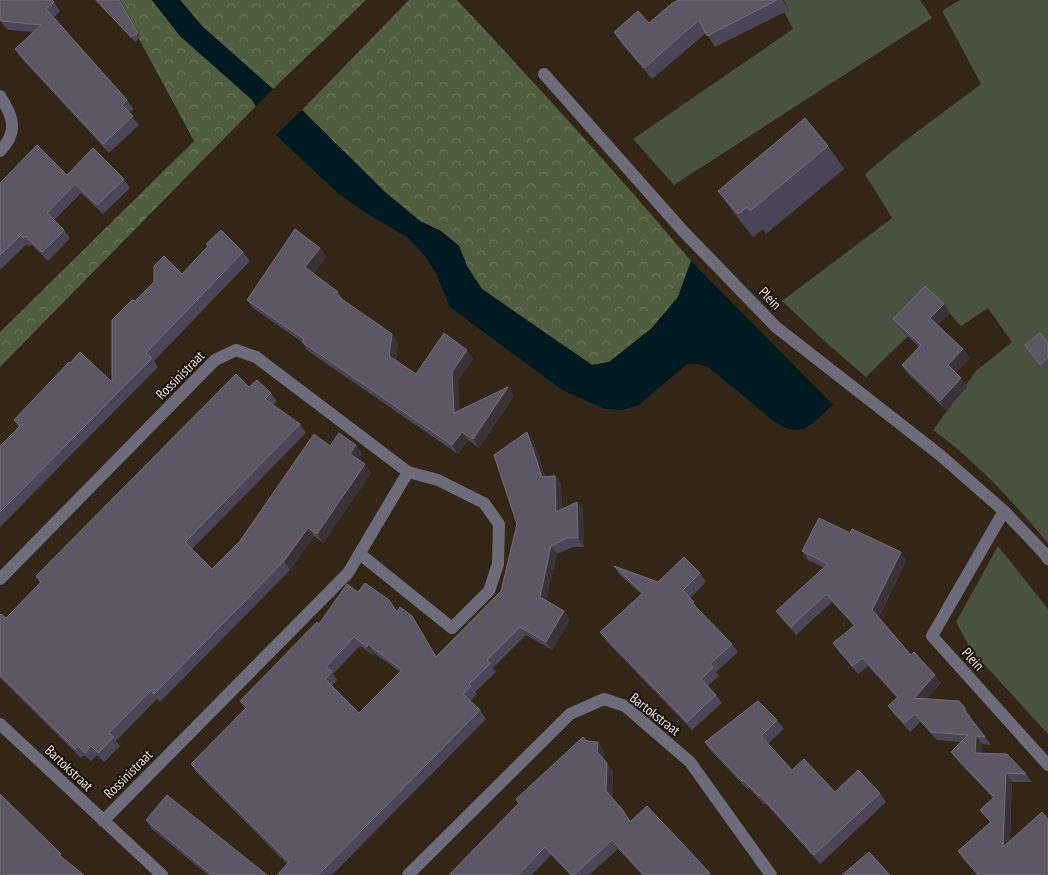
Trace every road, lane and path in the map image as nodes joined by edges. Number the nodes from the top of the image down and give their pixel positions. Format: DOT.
graph roads {
  1 [pos="544,74"];
  2 [pos="0,96"];
  3 [pos="0,151"];
  4 [pos="408,472"];
  5 [pos="1004,511"];
  6 [pos="360,554"];
  7 [pos="1048,560"];
  8 [pos="0,579"];
  9 [pos="0,724"];
  10 [pos="1048,765"];
  11 [pos="103,821"];
  12 [pos="769,874"];
  13 [pos="162,875"];
  14 [pos="408,875"];
  1 -- 5 [label="street, Plein"];
  2 -- 3 [label="street"];
  4 -- 6 [label="street, Rossinistraat"];
  4 -- 6 [label="street, Rossinistraat"];
  4 -- 8 [label="street, Rossinistraat"];
  5 -- 7 [label="street, Plein"];
  5 -- 10 [label="street, Plein"];
  6 -- 11 [label="street, Rossinistraat"];
  9 -- 11 [label="street, Bartokstraat"];
  11 -- 13 [label="street, Bartokstraat"];
  12 -- 14 [label="street, Bartokstraat"];
}
